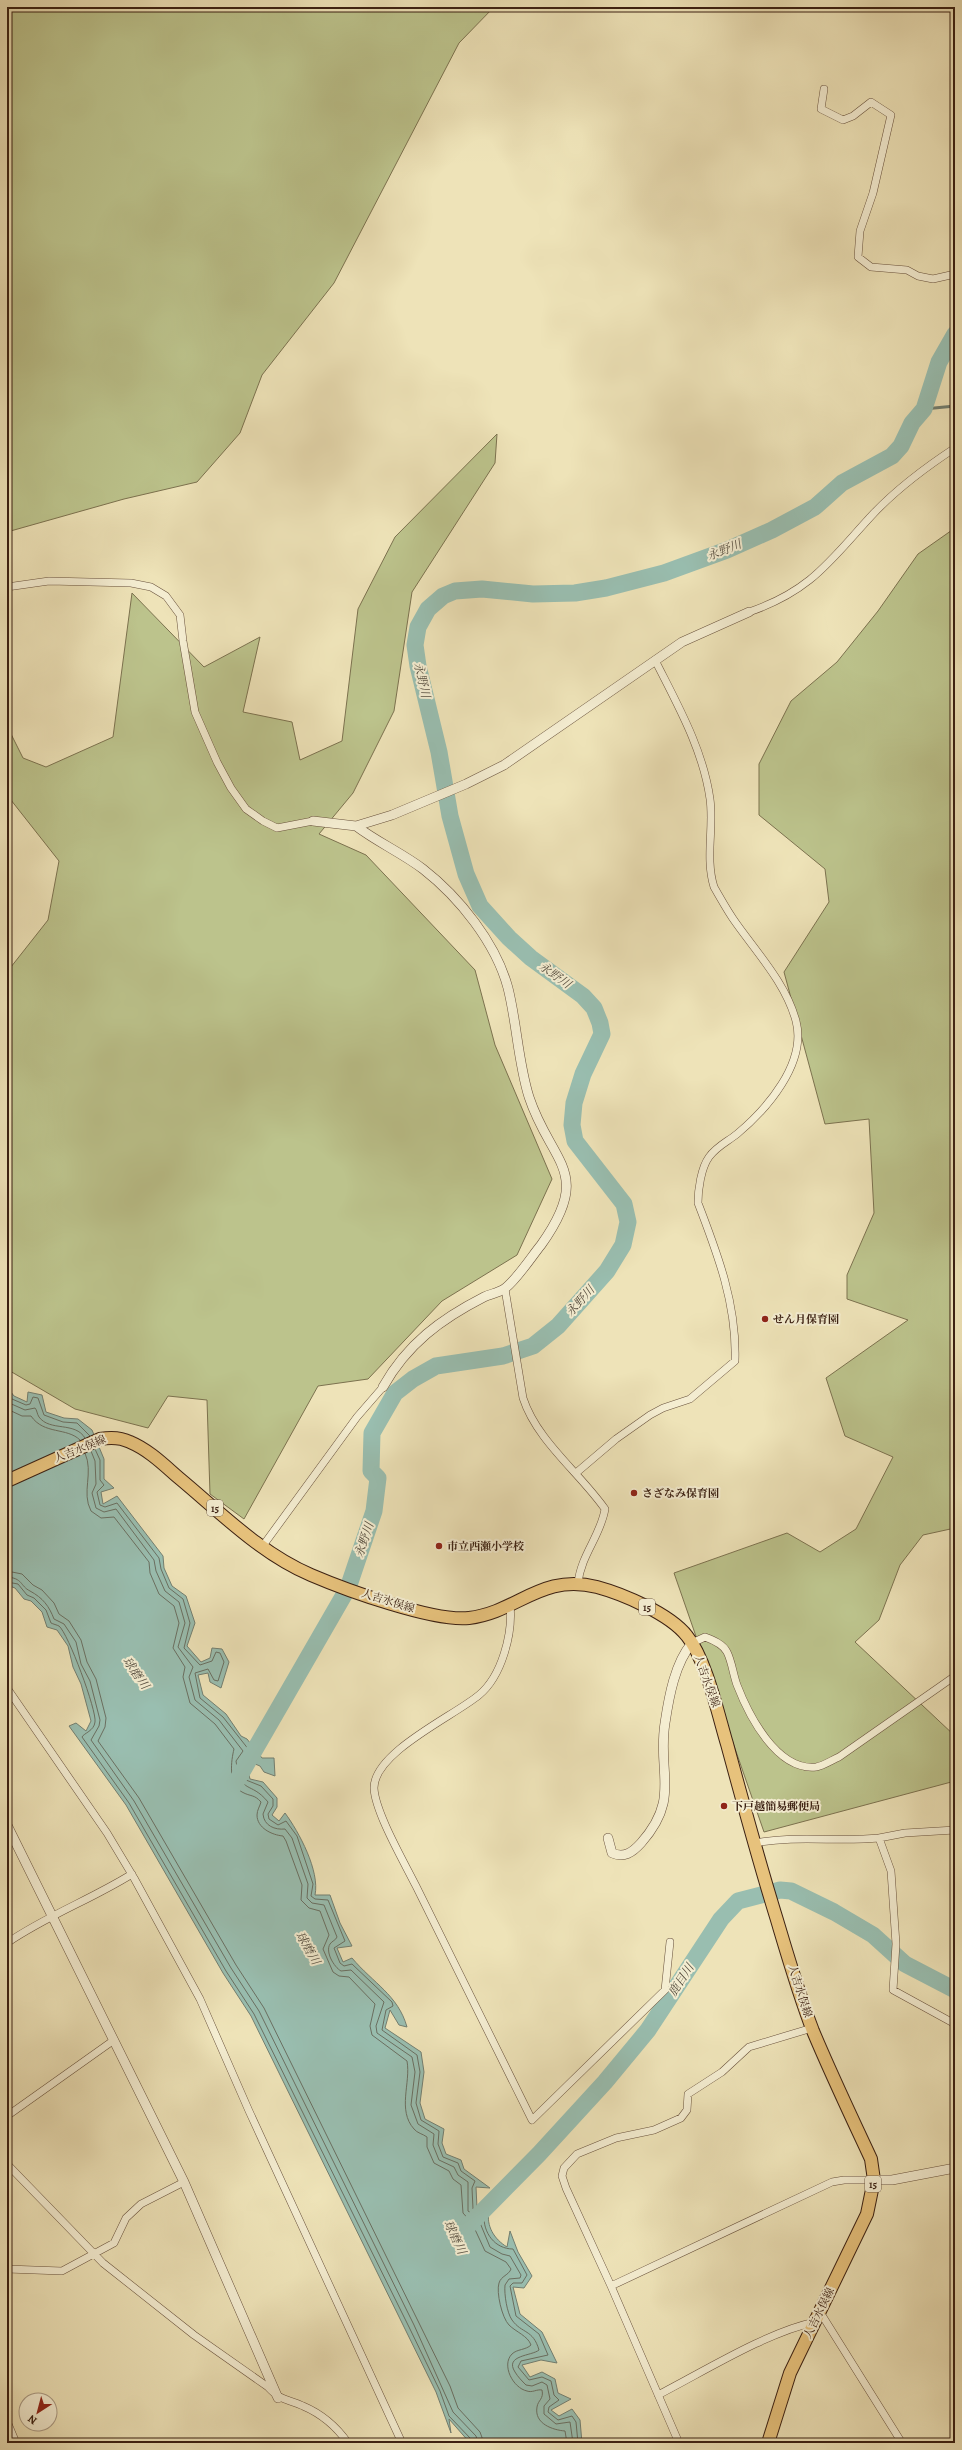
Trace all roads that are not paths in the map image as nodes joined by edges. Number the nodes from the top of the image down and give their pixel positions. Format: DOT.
graph roads {
  1 [pos="824,88"];
  2 [pos="955,274"];
  3 [pos="955,448"];
  4 [pos="7,587"];
  5 [pos="749,612"];
  6 [pos="655,660"];
  7 [pos="312,821"];
  8 [pos="356,826"];
  9 [pos="505,1289"];
  10 [pos="383,1386"];
  11 [pos="576,1473"];
  12 [pos="7,1481"];
  13 [pos="262,1547"];
  14 [pos="578,1583"];
  15 [pos="510,1605"];
  16 [pos="692,1643"];
  17 [pos="955,1676"];
  18 [pos="7,1688"];
  19 [pos="7,1826"];
  20 [pos="955,1830"];
  21 [pos="608,1838"];
  22 [pos="879,1838"];
  23 [pos="755,1843"];
  24 [pos="132,1874"];
  25 [pos="54,1916"];
  26 [pos="670,1942"];
  27 [pos="7,1943"];
  28 [pos="955,2024"];
  29 [pos="812,2028"];
  30 [pos="114,2040"];
  31 [pos="7,2116"];
  32 [pos="7,2164"];
  33 [pos="955,2168"];
  34 [pos="874,2180"];
  35 [pos="184,2182"];
  36 [pos="94,2253"];
  37 [pos="7,2269"];
  38 [pos="611,2286"];
  39 [pos="817,2317"];
  40 [pos="658,2395"];
  41 [pos="278,2398"];
  42 [pos="7,2424"];
  43 [pos="15,2443"];
  44 [pos="348,2443"];
  45 [pos="402,2443"];
  46 [pos="679,2443"];
  47 [pos="768,2443"];
  48 [pos="902,2443"];
  1 -- 2 [label="street"];
  3 -- 5 [label="street"];
  4 -- 7 [label="street"];
  5 -- 6 [label="street"];
  6 -- 8 [label="street"];
  6 -- 11 [label="street"];
  7 -- 8 [label="street"];
  8 -- 9 [label="street"];
  9 -- 10 [label="street"];
  9 -- 11 [label="street"];
  10 -- 13 [label="street"];
  11 -- 14 [label="street"];
  12 -- 13 [label="main road, 人吉水俣線 / 15"];
  13 -- 15 [label="main road, 人吉水俣線 / 15"];
  14 -- 15 [label="main road, 人吉水俣線 / 15"];
  14 -- 16 [label="main road, 人吉水俣線 / 15"];
  15 -- 26 [label="street"];
  16 -- 17 [label="street"];
  16 -- 21 [label="street"];
  16 -- 23 [label="main road, 人吉水俣線 / 15"];
  18 -- 24 [label="street"];
  19 -- 25 [label="street"];
  20 -- 22 [label="street"];
  22 -- 23 [label="street"];
  22 -- 28 [label="street"];
  23 -- 29 [label="main road, 人吉水俣線 / 15"];
  24 -- 25 [label="street"];
  24 -- 45 [label="street"];
  25 -- 27 [label="street"];
  25 -- 30 [label="street"];
  29 -- 34 [label="main road, 人吉水俣線 / 15"];
  29 -- 38 [label="street"];
  30 -- 31 [label="street"];
  30 -- 35 [label="street"];
  32 -- 36 [label="street"];
  33 -- 34 [label="street"];
  34 -- 38 [label="street"];
  34 -- 39 [label="main road, 人吉水俣線 / 15"];
  35 -- 36 [label="street"];
  35 -- 41 [label="street"];
  36 -- 37 [label="street"];
  36 -- 41 [label="street"];
  38 -- 40 [label="street"];
  39 -- 40 [label="street"];
  39 -- 47 [label="main road, 人吉水俣線 / 15"];
  39 -- 48 [label="street"];
  40 -- 46 [label="street"];
  41 -- 44 [label="street"];
  42 -- 43 [label="street"];
}
